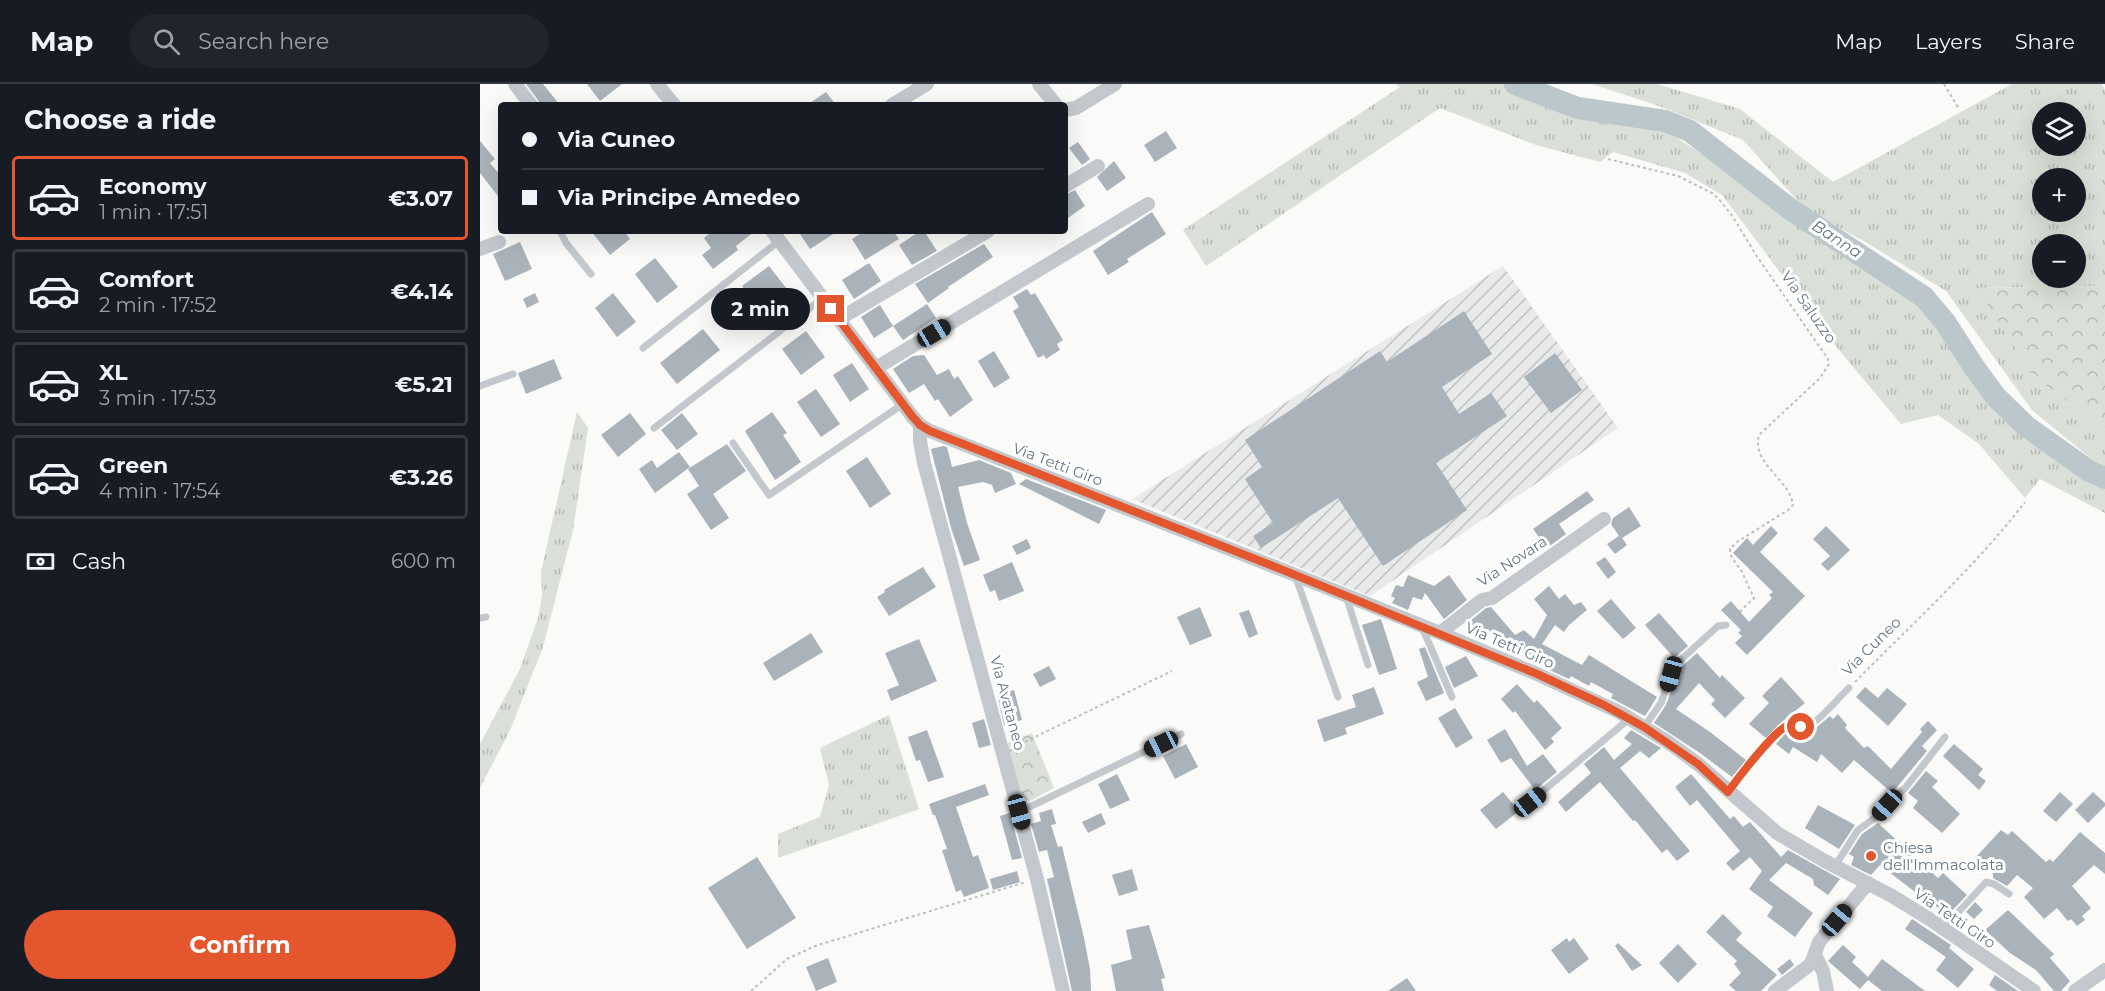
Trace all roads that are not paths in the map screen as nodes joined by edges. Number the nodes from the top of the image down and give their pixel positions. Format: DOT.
graph roads {
  1 [pos="515,84"];
  2 [pos="657,84"];
  3 [pos="927,84"];
  4 [pos="1039,84"];
  5 [pos="1114,84"];
  6 [pos="529,102"];
  7 [pos="672,102"];
  8 [pos="897,102"];
  9 [pos="1054,102"];
  10 [pos="1068,109"];
  11 [pos="1098,166"];
  12 [pos="1068,184"];
  13 [pos="1148,204"];
  14 [pos="562,234"];
  15 [pos="983,234"];
  16 [pos="775,236"];
  17 [pos="499,242"];
  18 [pos="480,249"];
  19 [pos="591,274"];
  20 [pos="823,298"];
  21 [pos="839,319"];
  22 [pos="643,348"];
  23 [pos="876,368"];
  24 [pos="513,374"];
  25 [pos="480,386"];
  26 [pos="903,404"];
  27 [pos="920,425"];
  28 [pos="654,428"];
  29 [pos="733,443"];
  30 [pos="1604,519"];
  31 [pos="1294,574"];
  32 [pos="1346,595"];
  33 [pos="1726,625"];
  34 [pos="1422,626"];
  35 [pos="1440,633"];
  36 [pos="1368,665"];
  37 [pos="1849,688"];
  38 [pos="1338,697"];
  39 [pos="1452,697"];
  40 [pos="1630,718"];
  41 [pos="1644,727"];
  42 [pos="1181,734"];
  43 [pos="1945,737"];
  44 [pos="1728,792"];
  45 [pos="1530,802"];
  46 [pos="1019,812"];
  47 [pos="1835,866"];
  48 [pos="1868,883"];
  49 [pos="2009,894"];
  50 [pos="1943,929"];
  51 [pos="1815,955"];
  52 [pos="2105,970"];
  53 [pos="1063,991"];
  54 [pos="1775,991"];
  55 [pos="1827,991"];
  56 [pos="2034,991"];
  57 [pos="2075,991"];
  1 -- 6 [label="street"];
  2 -- 7 [label="street"];
  3 -- 8 [label="street"];
  4 -- 9 [label="street"];
  5 -- 10 [label="street"];
  11 -- 12 [label="street"];
  13 -- 23 [label="street"];
  14 -- 19 [label="lane"];
  15 -- 21 [label="street"];
  16 -- 20 [label="street"];
  16 -- 22 [label="lane"];
  17 -- 18 [label="street"];
  20 -- 21 [label="street"];
  20 -- 28 [label="lane"];
  21 -- 23 [label="street"];
  23 -- 26 [label="street"];
  24 -- 25 [label="lane"];
  26 -- 27 [label="street"];
  26 -- 29 [label="lane"];
  27 -- 31 [label="street, Via Tetti Giro"];
  27 -- 46 [label="street, Via Avataneo"];
  30 -- 35 [label="street, Via Novara"];
  31 -- 32 [label="street, Via Tetti Giro"];
  31 -- 38 [label="lane"];
  32 -- 34 [label="street, Via Tetti Giro"];
  32 -- 36 [label="lane"];
  33 -- 41 [label="lane"];
  34 -- 35 [label="street, Via Tetti Giro"];
  34 -- 39 [label="lane"];
  35 -- 40 [label="street, Via Tetti Giro"];
  37 -- 44 [label="lane, Via Cuneo"];
  40 -- 41 [label="street, Via Tetti Giro"];
  40 -- 45 [label="lane"];
  41 -- 44 [label="street, Via Tetti Giro"];
  42 -- 46 [label="lane"];
  43 -- 47 [label="lane"];
  44 -- 47 [label="street, Via Tetti Giro"];
  46 -- 53 [label="street, Via Avataneo"];
  47 -- 48 [label="street, Via Tetti Giro"];
  48 -- 50 [label="street, Via Tetti Giro"];
  48 -- 51 [label="street"];
  49 -- 50 [label="lane"];
  50 -- 56 [label="street, Via Tetti Giro"];
  51 -- 54 [label="street"];
  51 -- 55 [label="street"];
  52 -- 57 [label="street"];
}
